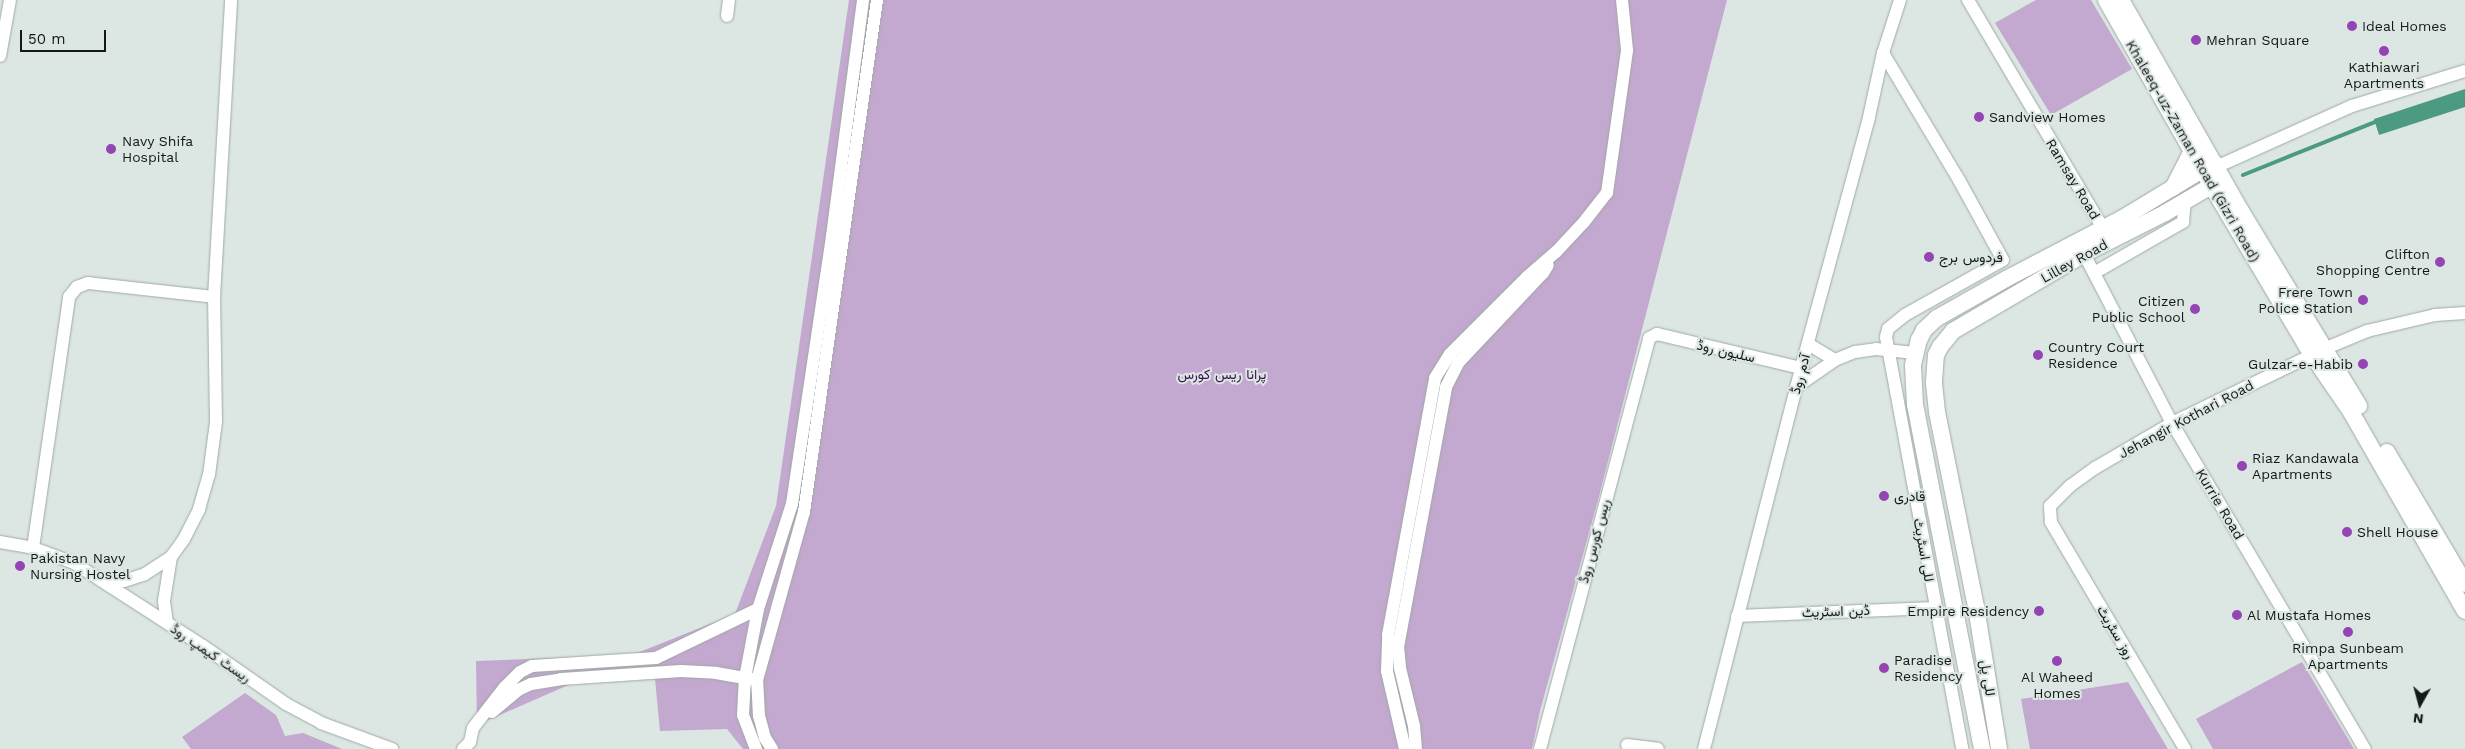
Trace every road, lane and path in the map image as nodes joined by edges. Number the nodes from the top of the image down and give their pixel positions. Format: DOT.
graph roads {
  1 [pos="10,0"];
  2 [pos="231,0"];
  3 [pos="729,0"];
  4 [pos="863,0"];
  5 [pos="877,0"];
  6 [pos="1622,0"];
  7 [pos="1900,0"];
  8 [pos="1968,0"];
  9 [pos="2106,0"];
  10 [pos="2121,0"];
  11 [pos="726,16"];
  12 [pos="1883,53"];
  13 [pos="0,56"];
  14 [pos="2465,71"];
  15 [pos="2193,149"];
  16 [pos="2214,172"];
  17 [pos="2173,188"];
  18 [pos="2184,200"];
  19 [pos="2103,228"];
  20 [pos="1556,252"];
  21 [pos="2084,254"];
  22 [pos="2094,273"];
  23 [pos="214,297"];
  24 [pos="2465,313"];
  25 [pos="1652,335"];
  26 [pos="1808,344"];
  27 [pos="1887,351"];
  28 [pos="2318,352"];
  29 [pos="1915,353"];
  30 [pos="1936,355"];
  31 [pos="1835,360"];
  32 [pos="1801,368"];
  33 [pos="1796,387"];
  34 [pos="2172,423"];
  35 [pos="2048,515"];
  36 [pos="0,542"];
  37 [pos="34,548"];
  38 [pos="171,556"];
  39 [pos="101,580"];
  40 [pos="2465,584"];
  41 [pos="1934,608"];
  42 [pos="758,609"];
  43 [pos="2465,611"];
  44 [pos="1737,616"];
  45 [pos="167,623"];
  46 [pos="751,679"];
  47 [pos="473,728"];
  48 [pos="1628,745"];
  49 [pos="470,747"];
  50 [pos="392,749"];
  51 [pos="756,749"];
  52 [pos="772,749"];
  53 [pos="1404,749"];
  54 [pos="1416,749"];
  55 [pos="1540,749"];
  56 [pos="1658,749"];
  57 [pos="1704,749"];
  58 [pos="1962,749"];
  59 [pos="1982,749"];
  60 [pos="1999,749"];
  61 [pos="2185,749"];
  62 [pos="2365,749"];
  1 -- 13 [label="street"];
  2 -- 23 [label="street"];
  3 -- 11 [label="street"];
  4 -- 42 [label="street"];
  5 -- 46 [label="street"];
  6 -- 20 [label="street"];
  7 -- 12 [label="street, آدم روڈ"];
  8 -- 19 [label="street, Ramsay Road"];
  9 -- 15 [label="main road, Khaleeq-uz-Zaman Road (Gizri Road)"];
  10 -- 16 [label="main road, Khaleeq-uz-Zaman Road (Gizri Road)"];
  12 -- 26 [label="street, آدم روڈ"];
  12 -- 27 [label="street, للی اسٹریٹ"];
  14 -- 16 [label="street, Lilley Road"];
  15 -- 16 [label="main road, Khaleeq-uz-Zaman Road (Gizri Road)"];
  15 -- 17 [label="main road"];
  16 -- 17 [label="main road, Lilley Road"];
  16 -- 18 [label="main road, Lilley Road"];
  16 -- 28 [label="main road, Khaleeq-uz-Zaman Road (Gizri Road)"];
  17 -- 19 [label="main road, Lilley Road"];
  18 -- 21 [label="main road, Lilley Road"];
  18 -- 22 [label="street"];
  19 -- 29 [label="main road, Lilley Road"];
  20 -- 53 [label="street"];
  20 -- 54 [label="street"];
  21 -- 22 [label="street, Kurrie Road"];
  21 -- 30 [label="main road, Lilley Road"];
  22 -- 34 [label="street, Kurrie Road"];
  23 -- 37 [label="street"];
  23 -- 38 [label="street"];
  24 -- 28 [label="street, Jehangir Kothari Road"];
  25 -- 32 [label="street, سلیون روڈ"];
  25 -- 55 [label="street, ریس کورس روڈ"];
  26 -- 31 [label="street"];
  26 -- 32 [label="street, آدم روڈ"];
  27 -- 29 [label="street"];
  27 -- 31 [label="street"];
  27 -- 41 [label="street, للی اسٹریٹ"];
  28 -- 34 [label="street, Jehangir Kothari Road"];
  28 -- 40 [label="main road, Khaleeq-uz-Zaman Road (Gizri Road)"];
  28 -- 43 [label="main road, Khaleeq-uz-Zaman Road (Gizri Road)"];
  29 -- 59 [label="main road, للی پل"];
  30 -- 60 [label="main road, للی پل"];
  31 -- 33 [label="street"];
  32 -- 33 [label="street, آدم روڈ"];
  33 -- 44 [label="street, آدم روڈ"];
  34 -- 35 [label="street, Jehangir Kothari Road"];
  34 -- 62 [label="street, Kurrie Road"];
  35 -- 61 [label="street, روز سٹریٹ"];
  36 -- 37 [label="street, ریسٹ کیمپ روڈ"];
  37 -- 39 [label="street, ریسٹ کیمپ روڈ"];
  38 -- 39 [label="street"];
  38 -- 45 [label="street"];
  39 -- 45 [label="street, ریسٹ کیمپ روڈ"];
  41 -- 44 [label="street, ڈین اسٹریٹ"];
  41 -- 58 [label="street, للی اسٹریٹ"];
  42 -- 46 [label="street"];
  42 -- 47 [label="street"];
  44 -- 57 [label="street, آدم روڈ"];
  45 -- 50 [label="street, ریسٹ کیمپ روڈ"];
  46 -- 47 [label="street"];
  46 -- 51 [label="street"];
  46 -- 52 [label="street"];
  47 -- 49 [label="street"];
  48 -- 56 [label="street"];
}
